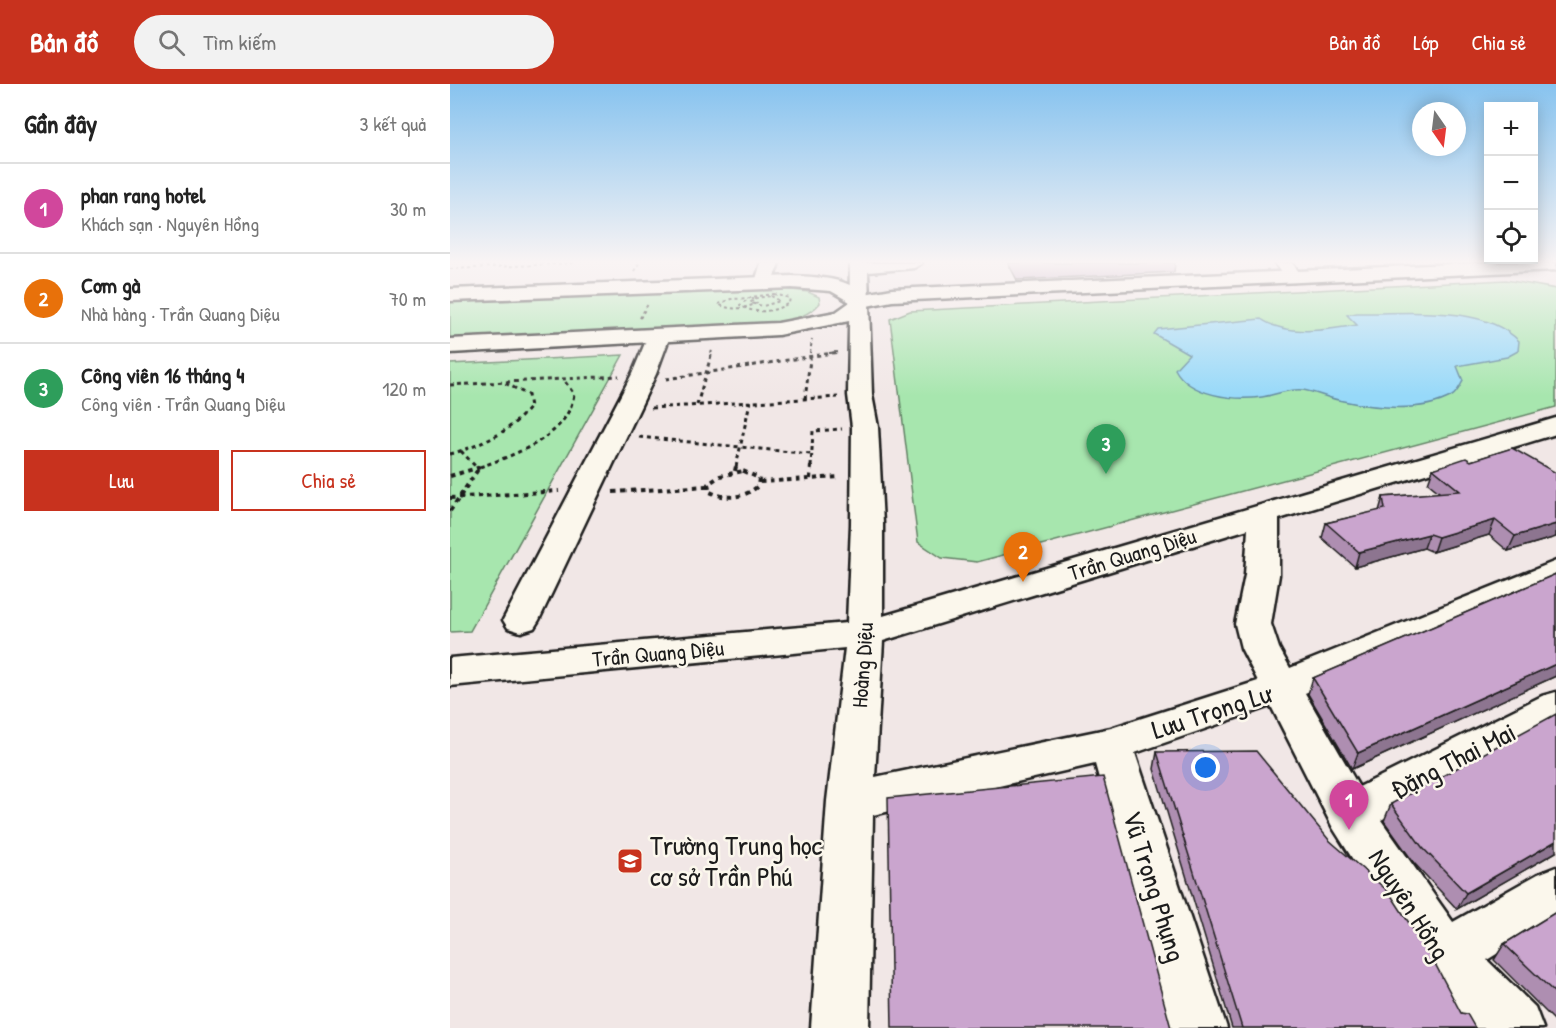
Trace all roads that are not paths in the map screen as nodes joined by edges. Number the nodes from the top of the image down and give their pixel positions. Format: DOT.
graph roads {
  1 [pos="855,307"];
  2 [pos="859,307"];
  3 [pos="659,336"];
  4 [pos="450,346"];
  5 [pos="1556,426"];
  6 [pos="1497,443"];
  7 [pos="1526,458"];
  8 [pos="1264,514"];
  9 [pos="1547,583"];
  10 [pos="521,620"];
  11 [pos="865,634"];
  12 [pos="450,672"];
  13 [pos="1280,688"];
  14 [pos="1556,707"];
  15 [pos="1111,744"];
  16 [pos="850,801"];
  17 [pos="1350,814"];
  18 [pos="1556,890"];
  19 [pos="1446,956"];
  20 [pos="840,1028"];
  21 [pos="1198,1028"];
  22 [pos="1484,1028"];
  23 [pos="1514,1028"];
  1 -- 3 [label="street"];
  2 -- 11 [label="street, Hoàng Diệu"];
  3 -- 4 [label="street"];
  3 -- 10 [label="street"];
  5 -- 6 [label="street, Trần Quang Diệu"];
  6 -- 7 [label="street"];
  6 -- 8 [label="street, Trần Quang Diệu"];
  8 -- 11 [label="street, Trần Quang Diệu"];
  8 -- 13 [label="street, Nguyên Hồng"];
  9 -- 13 [label="street, Lưu Trọng Lư"];
  11 -- 12 [label="street, Trần Quang Diệu"];
  11 -- 16 [label="street, Hoàng Diệu"];
  13 -- 15 [label="street, Lưu Trọng Lư"];
  13 -- 17 [label="street, Nguyên Hồng"];
  14 -- 17 [label="street, Đặng Thai Mai"];
  15 -- 16 [label="street, Lưu Trọng Lư"];
  15 -- 21 [label="street, Vũ Trọng Phụng"];
  16 -- 20 [label="street, Hoàng Diệu"];
  17 -- 19 [label="street, Nguyên Hồng"];
  18 -- 19 [label="street"];
  19 -- 22 [label="street, Nguyên Hồng"];
  19 -- 23 [label="street"];
}
